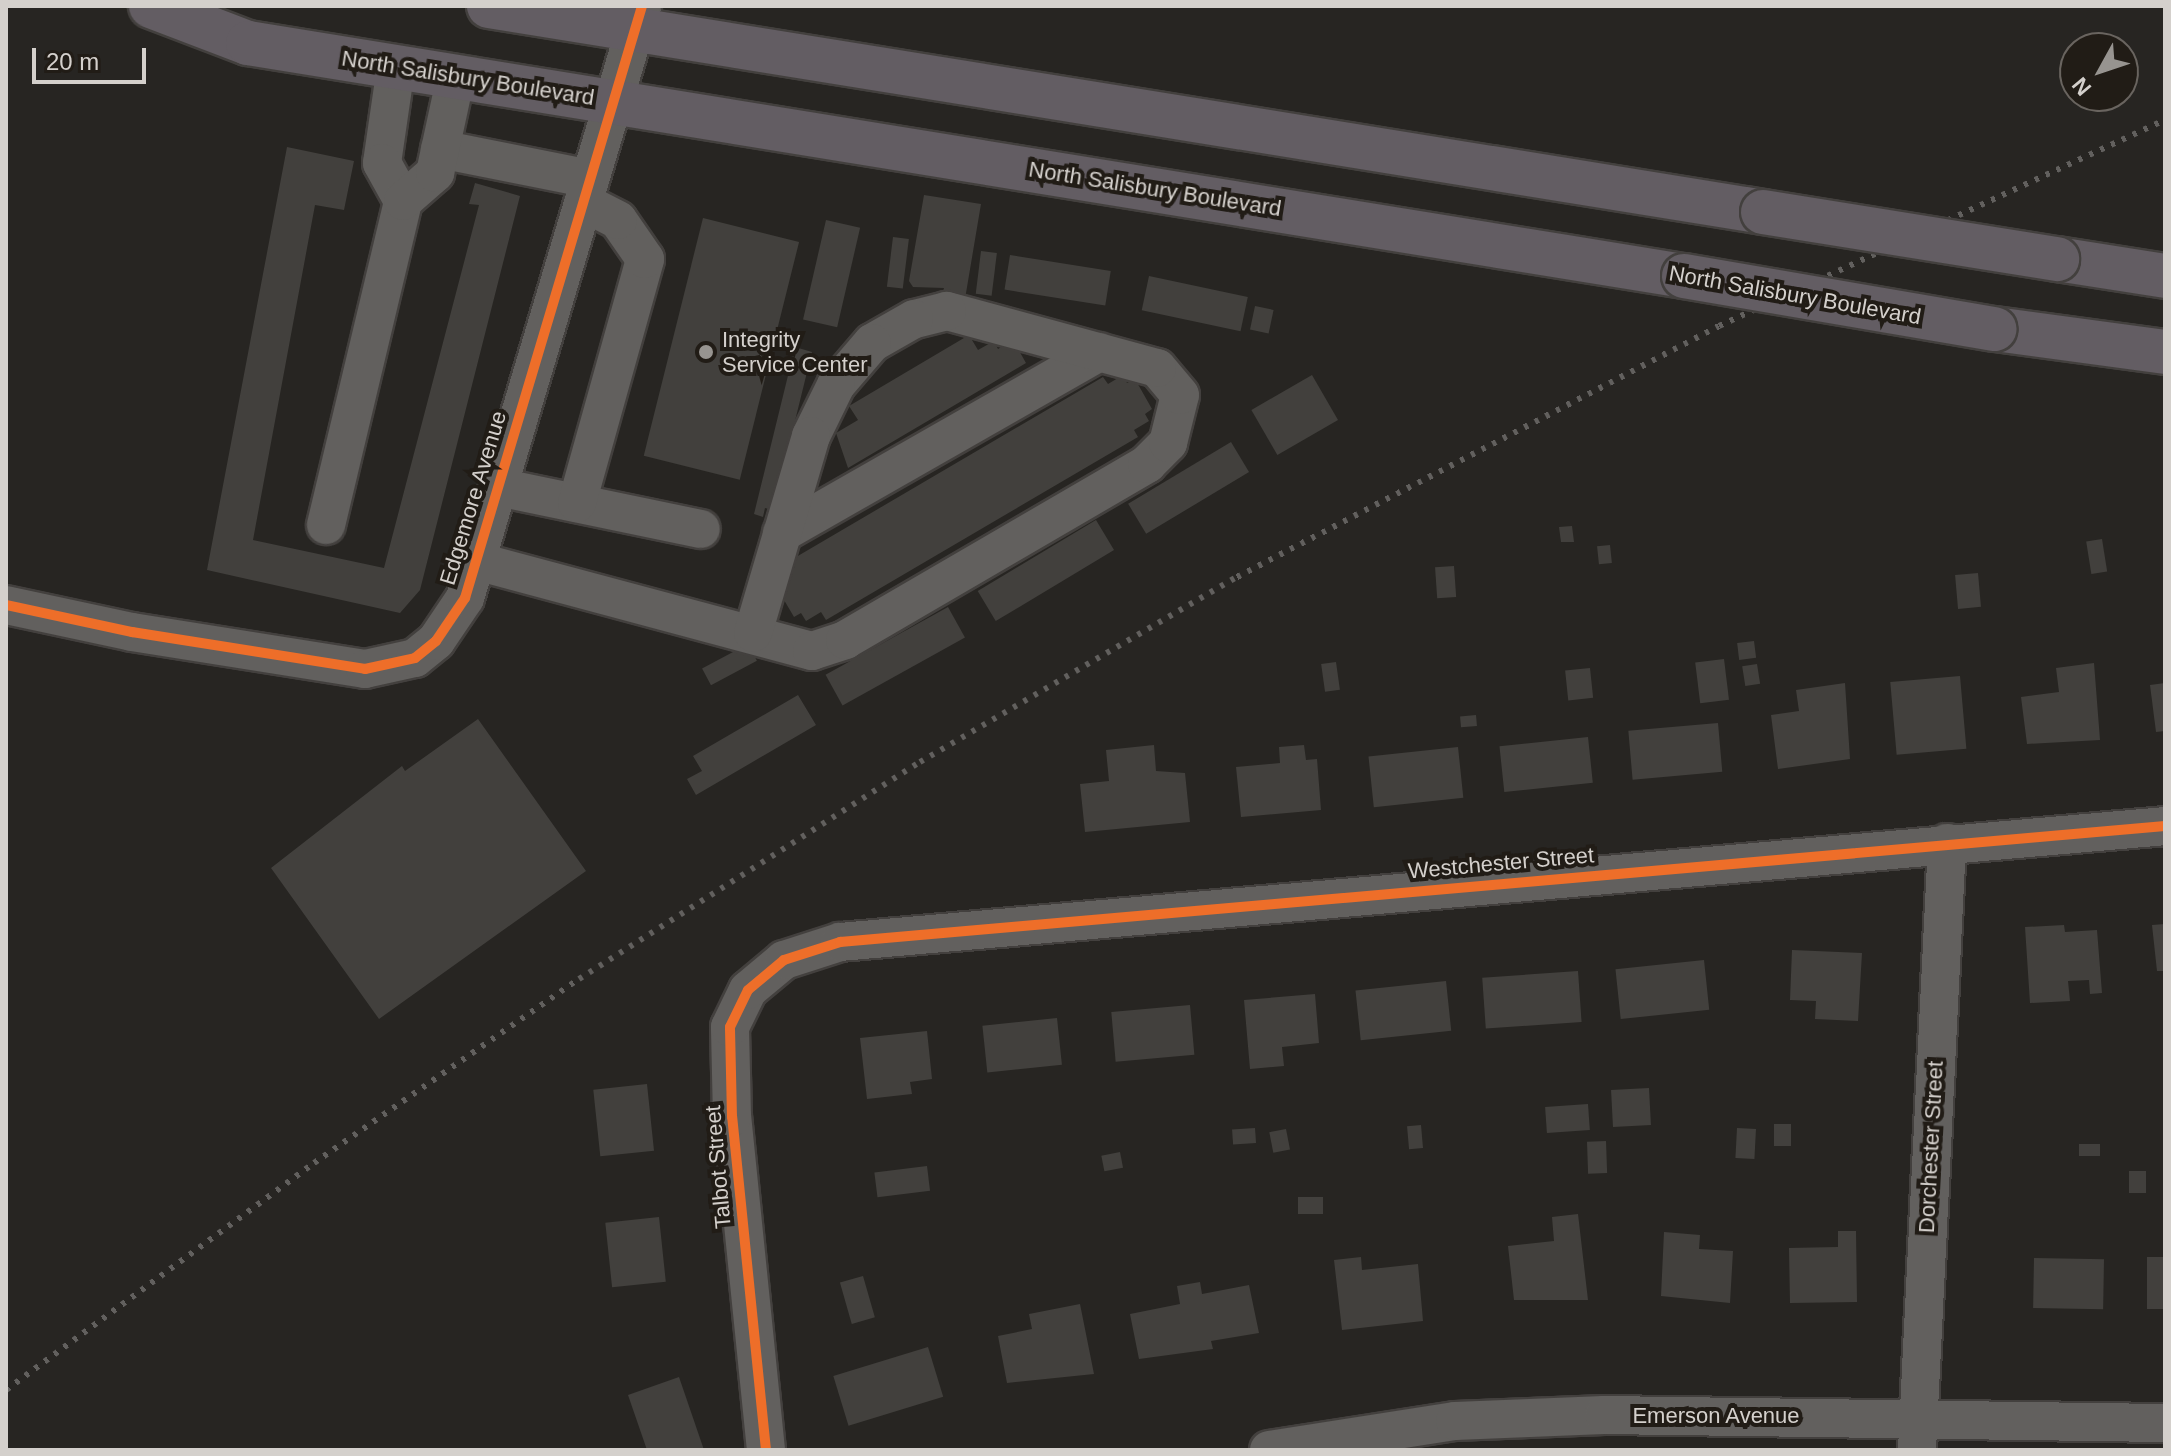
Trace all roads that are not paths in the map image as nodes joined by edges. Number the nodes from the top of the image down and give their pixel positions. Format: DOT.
graph roads {
  1 [pos="151,6"];
  2 [pos="489,6"];
  3 [pos="638,17"];
  4 [pos="396,67"];
  5 [pos="456,76"];
  6 [pos="613,100"];
  7 [pos="440,149"];
  8 [pos="586,190"];
  9 [pos="403,201"];
  10 [pos="2165,276"];
  11 [pos="1099,352"];
  12 [pos="2165,352"];
  13 [pos="498,487"];
  14 [pos="577,503"];
  15 [pos="326,525"];
  16 [pos="701,529"];
  17 [pos="782,533"];
  18 [pos="476,561"];
  19 [pos="6,605"];
  20 [pos="753,633"];
  21 [pos="2165,826"];
  22 [pos="1947,843"];
  23 [pos="840,942"];
  24 [pos="2165,1423"];
  25 [pos="1917,1434"];
  26 [pos="766,1450"];
  27 [pos="1269,1450"];
  1 -- 4 [label="main road, North Salisbury Boulevard"];
  2 -- 3 [label="main road"];
  3 -- 6 [label="street, Edgemore Avenue"];
  3 -- 10 [label="main road, bridge"];
  4 -- 5 [label="main road, North Salisbury Boulevard"];
  4 -- 9 [label="street"];
  5 -- 6 [label="main road, North Salisbury Boulevard"];
  5 -- 7 [label="street"];
  6 -- 8 [label="street, Edgemore Avenue"];
  6 -- 12 [label="main road, North Salisbury Boulevard, bridge"];
  7 -- 8 [label="street"];
  7 -- 9 [label="street"];
  8 -- 13 [label="street, Edgemore Avenue"];
  8 -- 14 [label="street"];
  9 -- 15 [label="street"];
  11 -- 17 [label="street"];
  11 -- 17 [label="street"];
  11 -- 20 [label="street"];
  13 -- 14 [label="street"];
  13 -- 18 [label="street, Edgemore Avenue"];
  14 -- 16 [label="street"];
  17 -- 20 [label="street"];
  18 -- 19 [label="street, Edgemore Avenue"];
  18 -- 20 [label="street"];
  21 -- 22 [label="street, Westchester Street"];
  22 -- 23 [label="street, Westchester Street"];
  22 -- 25 [label="street, Dorchester Street"];
  23 -- 26 [label="street, Talbot Street"];
  24 -- 25 [label="street, Emerson Avenue"];
  25 -- 27 [label="street, Emerson Avenue"];
}
